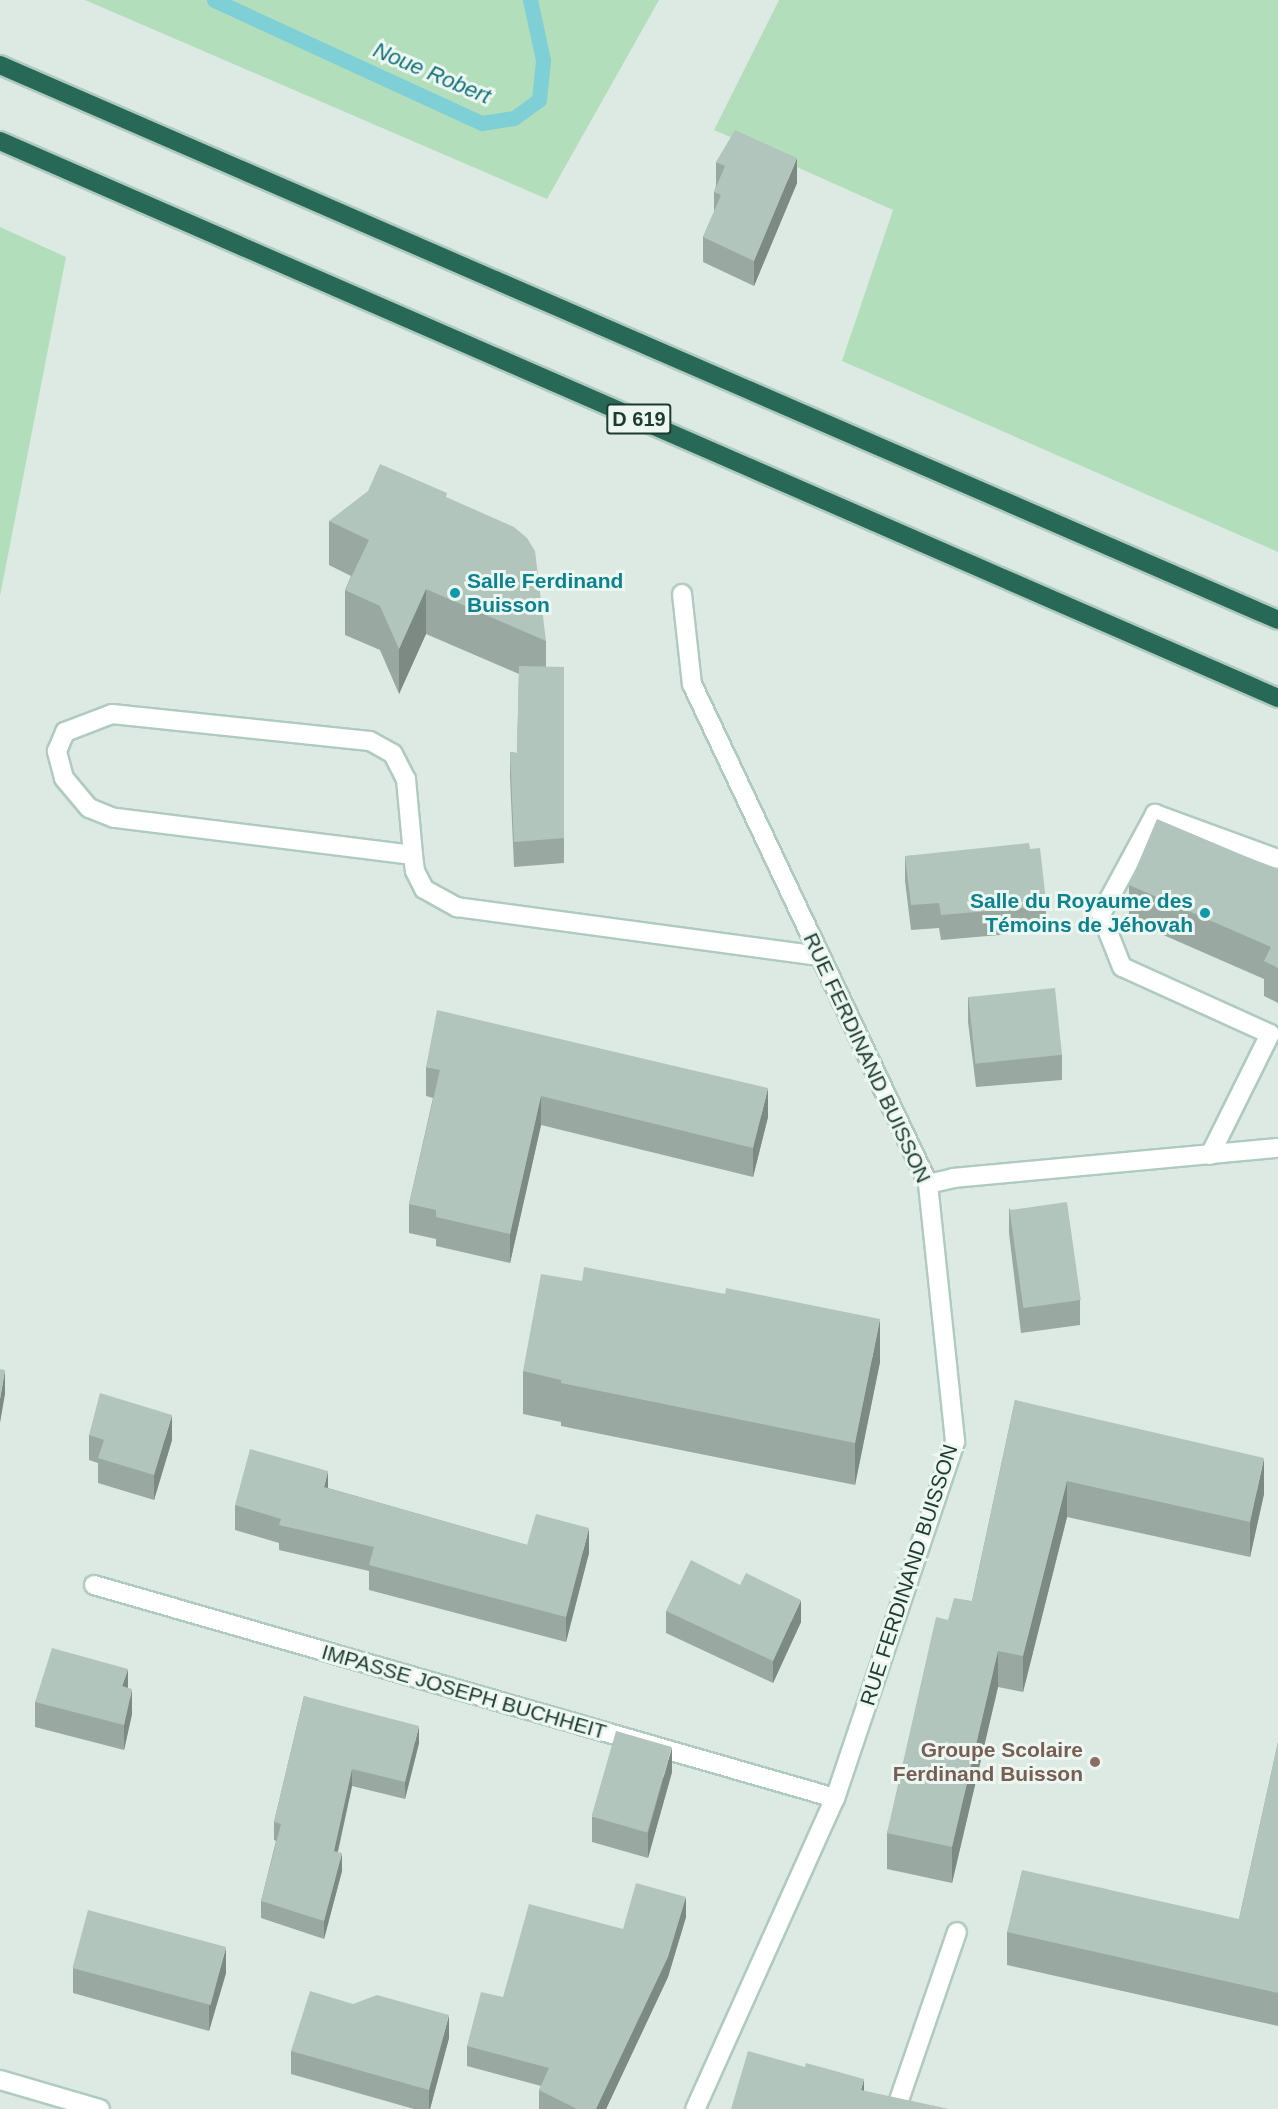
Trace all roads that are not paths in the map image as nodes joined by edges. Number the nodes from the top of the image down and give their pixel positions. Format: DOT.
graph roads {
  1 [pos="0,64"];
  2 [pos="0,141"];
  3 [pos="682,594"];
  4 [pos="1278,620"];
  5 [pos="1278,698"];
  6 [pos="413,855"];
  7 [pos="1278,859"];
  8 [pos="820,956"];
  9 [pos="1278,1148"];
  10 [pos="1210,1155"];
  11 [pos="928,1184"];
  12 [pos="94,1585"];
  13 [pos="835,1798"];
  14 [pos="957,1932"];
  15 [pos="0,2080"];
  16 [pos="100,2109"];
  17 [pos="694,2109"];
  18 [pos="896,2109"];
  1 -- 4 [label="highway"];
  2 -- 5 [label="highway, D 619"];
  3 -- 8 [label="street, RUE FERDINAND BUISSON"];
  6 -- 6 [label="street"];
  6 -- 8 [label="street"];
  7 -- 10 [label="street"];
  8 -- 11 [label="street, RUE FERDINAND BUISSON"];
  9 -- 10 [label="street"];
  10 -- 11 [label="street"];
  11 -- 13 [label="street, RUE FERDINAND BUISSON"];
  12 -- 13 [label="street, IMPASSE JOSEPH BUCHHEIT"];
  13 -- 17 [label="street, RUE FERDINAND BUISSON"];
  14 -- 18 [label="street"];
  15 -- 16 [label="street"];
}
